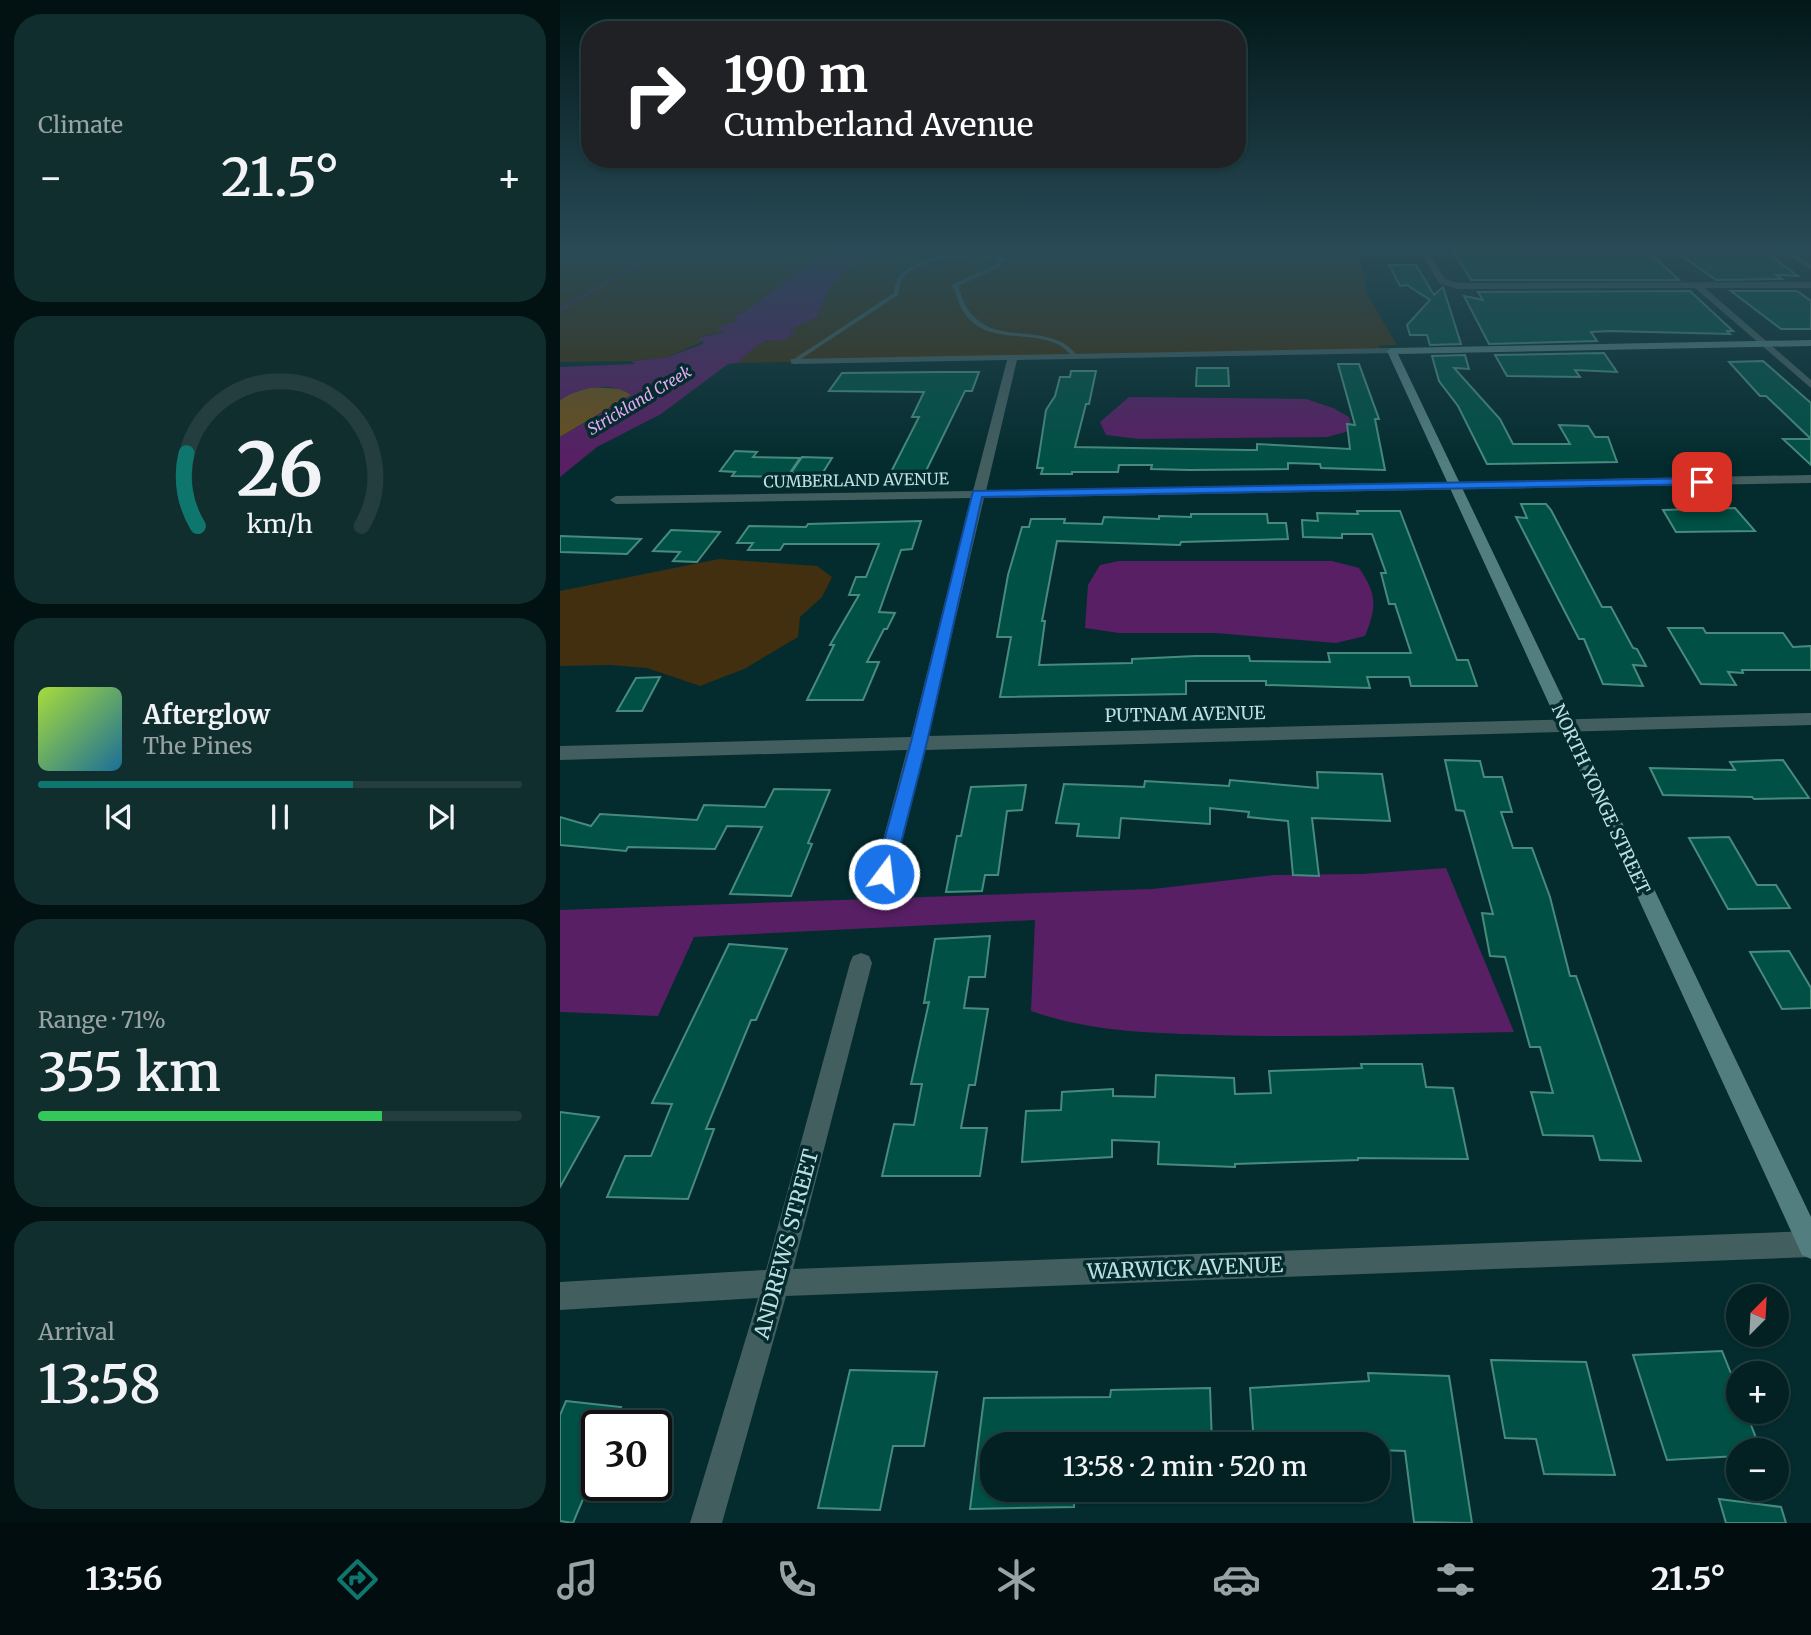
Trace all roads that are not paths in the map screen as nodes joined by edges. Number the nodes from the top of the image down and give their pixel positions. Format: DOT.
graph roads {
  1 [pos="854,321"];
  2 [pos="974,321"];
  3 [pos="1737,321"];
  4 [pos="1811,343"];
  5 [pos="1762,344"];
  6 [pos="1391,351"];
  7 [pos="1076,357"];
  8 [pos="1013,358"];
  9 [pos="794,360"];
  10 [pos="1811,385"];
  11 [pos="1811,479"];
  12 [pos="1455,487"];
  13 [pos="977,494"];
  14 [pos="616,500"];
  15 [pos="1811,719"];
  16 [pos="1567,726"];
  17 [pos="919,742"];
  18 [pos="560,753"];
  19 [pos="884,874"];
  20 [pos="861,963"];
  21 [pos="1811,1244"];
  22 [pos="776,1283"];
  23 [pos="560,1296"];
  24 [pos="706,1523"];
  1 -- 9 [label="lane"];
  2 -- 7 [label="lane"];
  3 -- 5 [label="street"];
  4 -- 5 [label="street"];
  5 -- 6 [label="street"];
  5 -- 10 [label="street"];
  6 -- 7 [label="street"];
  6 -- 12 [label="street, NORTH YONGE STREET"];
  7 -- 8 [label="street"];
  8 -- 9 [label="street"];
  8 -- 13 [label="street"];
  11 -- 12 [label="street, CUMBERLAND AVENUE"];
  12 -- 13 [label="street, CUMBERLAND AVENUE"];
  12 -- 16 [label="street, NORTH YONGE STREET"];
  13 -- 14 [label="street, CUMBERLAND AVENUE"];
  13 -- 17 [label="street"];
  15 -- 16 [label="street, PUTNAM AVENUE"];
  16 -- 17 [label="street, PUTNAM AVENUE"];
  16 -- 21 [label="street, NORTH YONGE STREET"];
  17 -- 18 [label="street, PUTNAM AVENUE"];
  17 -- 19 [label="street"];
  20 -- 22 [label="street, ANDREWS STREET"];
  21 -- 22 [label="street, WARWICK AVENUE"];
  22 -- 23 [label="street, WARWICK AVENUE"];
  22 -- 24 [label="street, ANDREWS STREET"];
}
